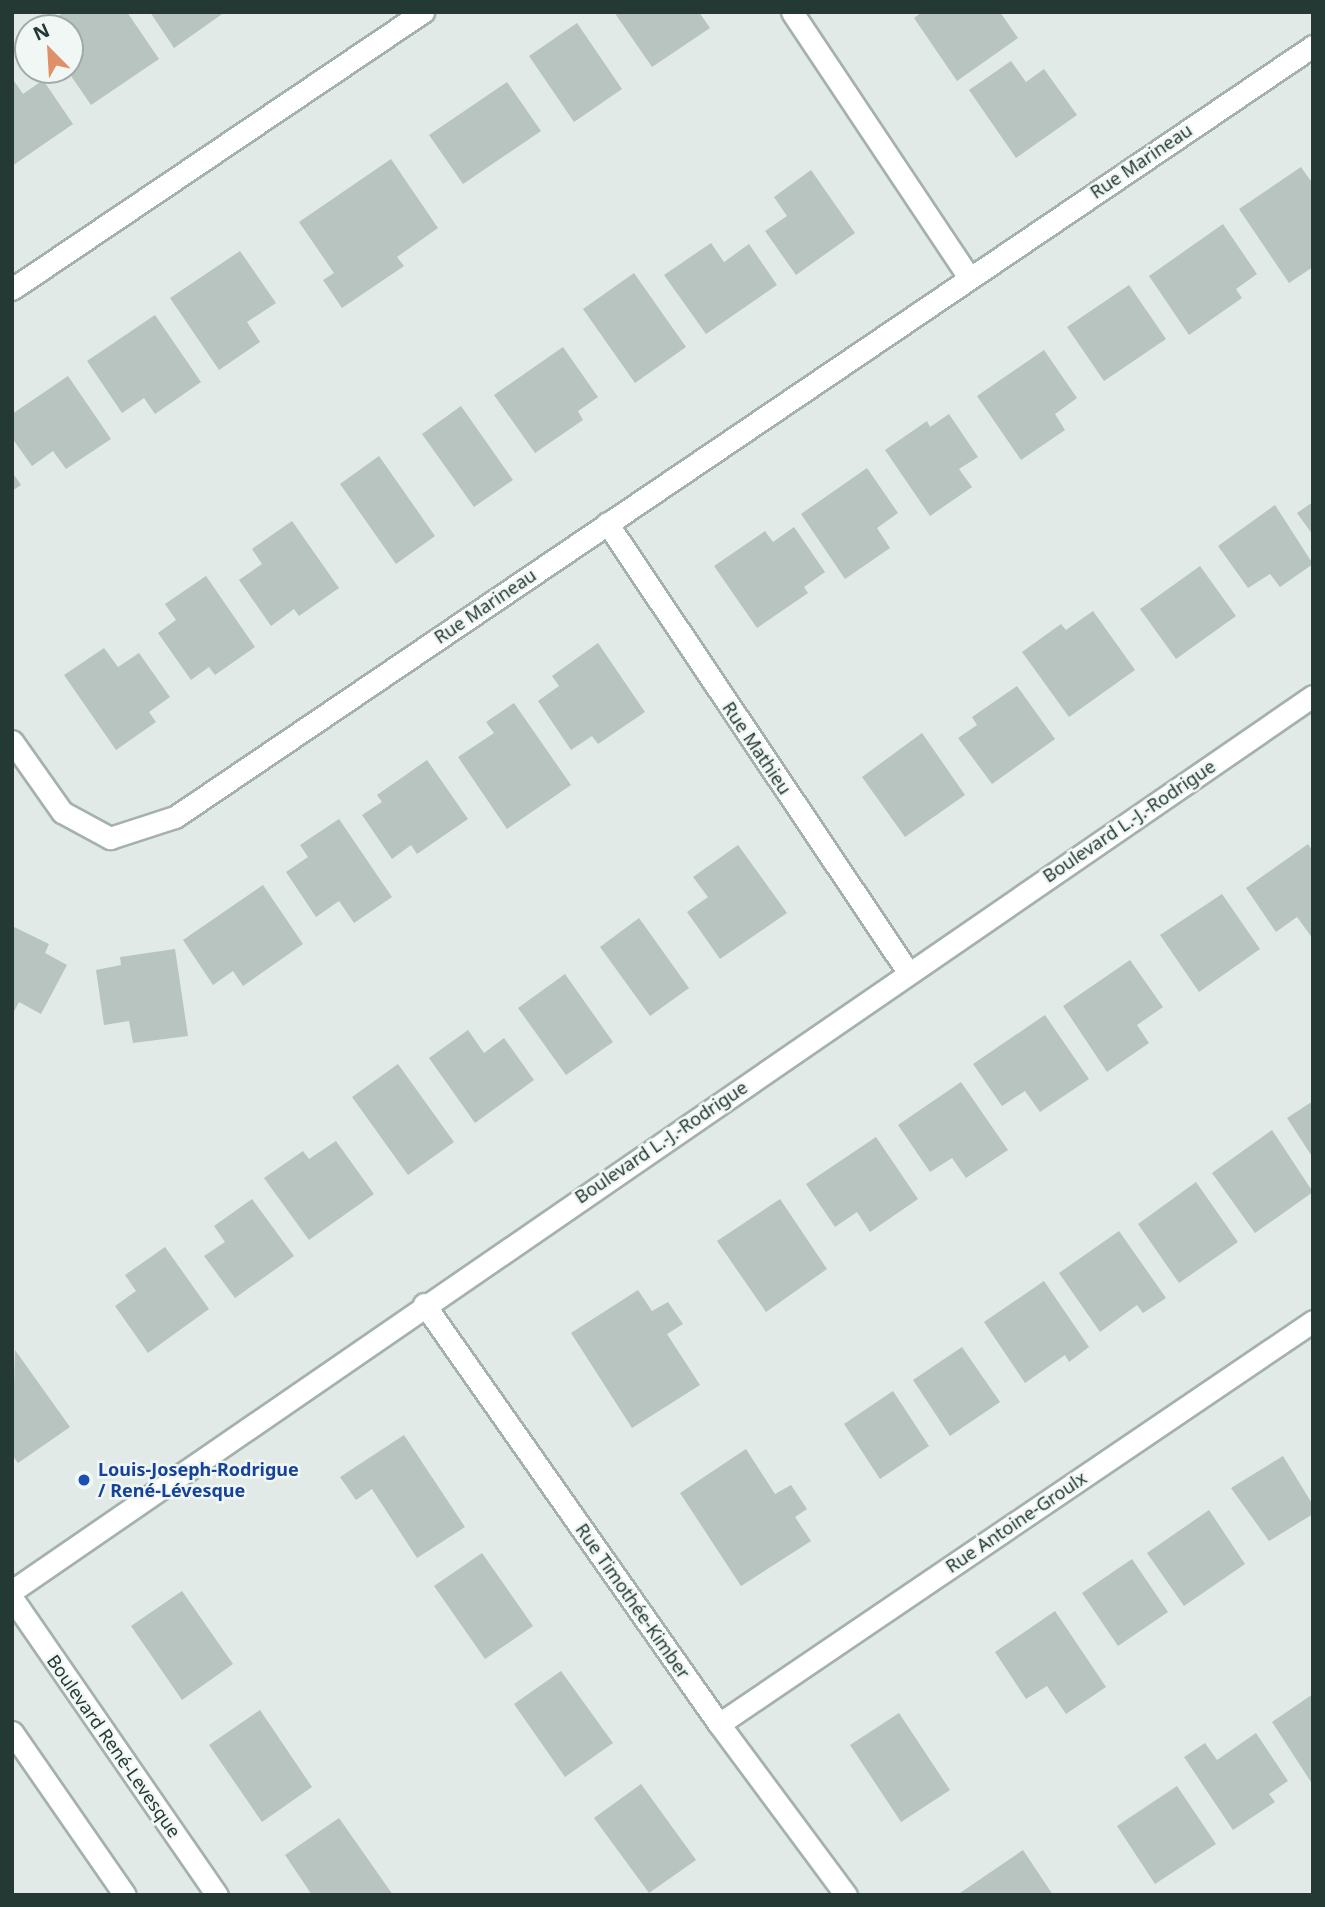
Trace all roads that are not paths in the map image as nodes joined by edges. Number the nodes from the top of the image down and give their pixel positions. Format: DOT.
graph roads {
  1 [pos="423,12"];
  2 [pos="792,12"];
  3 [pos="1313,46"];
  4 [pos="969,277"];
  5 [pos="12,289"];
  6 [pos="607,523"];
  7 [pos="1313,696"];
  8 [pos="12,741"];
  9 [pos="908,972"];
  10 [pos="424,1304"];
  11 [pos="1313,1321"];
  12 [pos="12,1591"];
  13 [pos="12,1598"];
  14 [pos="719,1724"];
  15 [pos="12,1732"];
  16 [pos="124,1895"];
  17 [pos="217,1895"];
  18 [pos="846,1895"];
  1 -- 5 [label="street"];
  2 -- 4 [label="street"];
  3 -- 4 [label="street, Rue Marineau"];
  4 -- 6 [label="street, Rue Marineau"];
  6 -- 8 [label="street, Rue Marineau"];
  6 -- 9 [label="street, Rue Mathieu"];
  7 -- 9 [label="street, Boulevard L.-J.-Rodrigue"];
  9 -- 10 [label="street, Boulevard L.-J.-Rodrigue"];
  10 -- 12 [label="street, Boulevard L.-J.-Rodrigue"];
  10 -- 14 [label="street, Rue Timothée-Kimber"];
  11 -- 14 [label="street, Rue Antoine-Groulx"];
  13 -- 17 [label="street, Boulevard René-Levesque"];
  14 -- 18 [label="street, Rue Timothée-Kimber"];
  15 -- 16 [label="street"];
}
